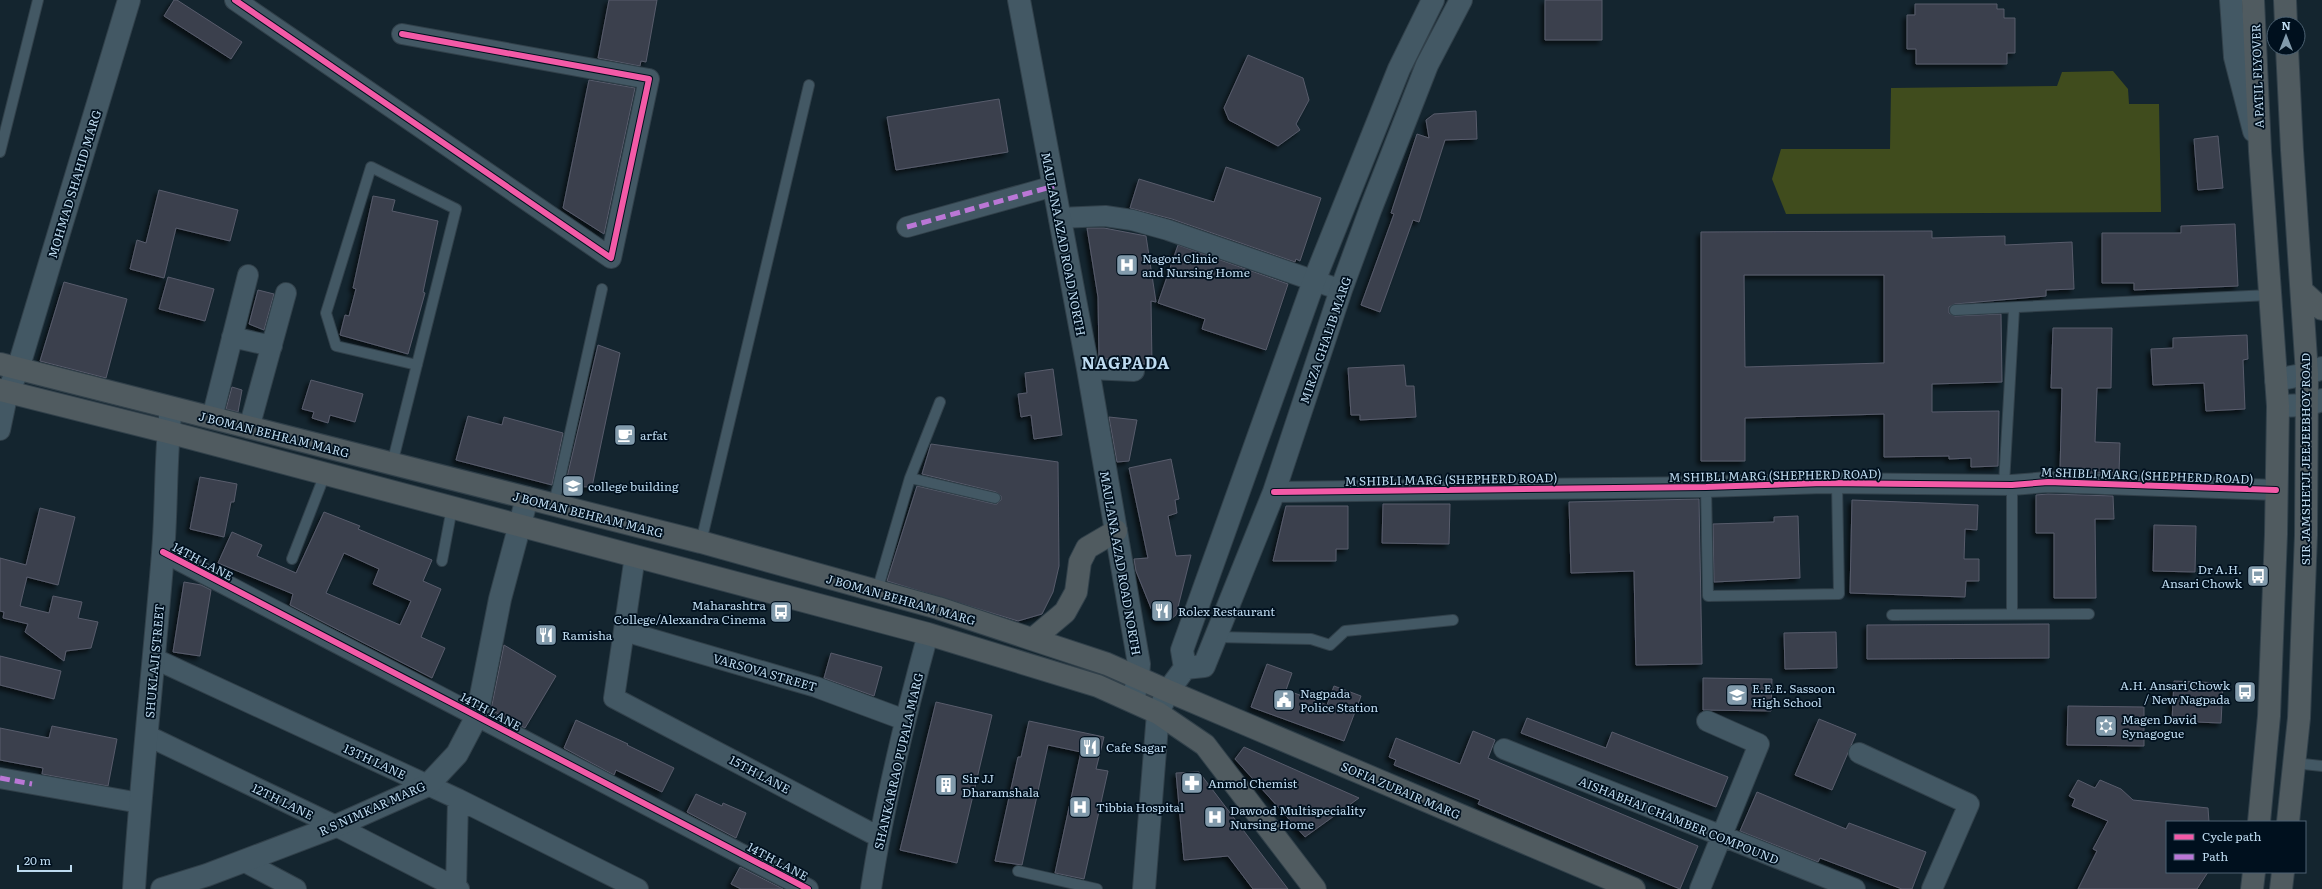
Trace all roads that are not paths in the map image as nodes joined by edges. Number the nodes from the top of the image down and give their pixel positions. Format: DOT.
graph roads {
  1 [pos="38,0"];
  2 [pos="129,0"];
  3 [pos="235,0"];
  4 [pos="1018,0"];
  5 [pos="1433,0"];
  6 [pos="1461,0"];
  7 [pos="2231,0"];
  8 [pos="2253,0"];
  9 [pos="2285,0"];
  10 [pos="2286,16"];
  11 [pos="402,34"];
  12 [pos="2287,56"];
  13 [pos="809,85"];
  14 [pos="2260,151"];
  15 [pos="0,152"];
  16 [pos="1054,186"];
  17 [pos="1059,218"];
  18 [pos="907,227"];
  19 [pos="248,275"];
  20 [pos="1314,281"];
  21 [pos="602,289"];
  22 [pos="1341,290"];
  23 [pos="2302,291"];
  24 [pos="286,294"];
  25 [pos="2270,295"];
  26 [pos="2014,309"];
  27 [pos="2322,309"];
  28 [pos="1955,310"];
  29 [pos="232,337"];
  30 [pos="272,346"];
  31 [pos="417,365"];
  32 [pos="9,366"];
  33 [pos="1088,369"];
  34 [pos="1134,371"];
  35 [pos="2315,371"];
  36 [pos="2276,380"];
  37 [pos="4,391"];
  38 [pos="940,402"];
  39 [pos="2315,402"];
  40 [pos="2278,406"];
  41 [pos="171,408"];
  42 [pos="212,418"];
  43 [pos="2322,423"];
  44 [pos="249,428"];
  45 [pos="0,430"];
  46 [pos="168,432"];
  47 [pos="2307,452"];
  48 [pos="392,464"];
  49 [pos="325,474"];
  50 [pos="910,478"];
  51 [pos="1837,483"];
  52 [pos="2008,485"];
  53 [pos="1706,487"];
  54 [pos="2276,490"];
  55 [pos="1274,492"];
  56 [pos="527,498"];
  57 [pos="995,498"];
  58 [pos="552,505"];
  59 [pos="452,508"];
  60 [pos="518,525"];
  61 [pos="1116,531"];
  62 [pos="701,542"];
  63 [pos="163,552"];
  64 [pos="635,556"];
  65 [pos="292,559"];
  66 [pos="442,561"];
  67 [pos="877,591"];
  68 [pos="2012,614"];
  69 [pos="2090,614"];
  70 [pos="1892,615"];
  71 [pos="1452,620"];
  72 [pos="624,631"];
  73 [pos="928,634"];
  74 [pos="1216,637"];
  75 [pos="1033,639"];
  76 [pos="153,658"];
  77 [pos="1185,668"];
  78 [pos="1138,678"];
  79 [pos="1168,691"];
  80 [pos="1132,702"];
  81 [pos="1158,713"];
  82 [pos="477,716"];
  83 [pos="905,720"];
  84 [pos="1708,721"];
  85 [pos="148,736"];
  86 [pos="1504,749"];
  87 [pos="1859,753"];
  88 [pos="2294,763"];
  89 [pos="2322,766"];
  90 [pos="0,778"];
  91 [pos="428,785"];
  92 [pos="458,799"];
  93 [pos="140,803"];
  94 [pos="2259,821"];
  95 [pos="2288,821"];
  96 [pos="336,826"];
  97 [pos="879,837"];
  98 [pos="1721,837"];
  99 [pos="243,861"];
  100 [pos="1018,870"];
  101 [pos="2254,873"];
  102 [pos="2283,873"];
  103 [pos="1606,883"];
  104 [pos="457,888"];
  105 [pos="134,889"];
  106 [pos="162,889"];
  107 [pos="296,889"];
  108 [pos="638,889"];
  109 [pos="808,889"];
  110 [pos="871,889"];
  111 [pos="1097,889"];
  112 [pos="1144,889"];
  113 [pos="1315,889"];
  114 [pos="1634,889"];
  115 [pos="1700,889"];
  116 [pos="1855,889"];
  117 [pos="1932,889"];
  118 [pos="2252,889"];
  119 [pos="2281,889"];
  1 -- 15 [label="lane"];
  2 -- 32 [label="main road, MOHMAD SHAHID MARG"];
  3 -- 11 [label="street"];
  4 -- 16 [label="main road, MAULANA AZAD ROAD NORTH"];
  5 -- 20 [label="main road"];
  6 -- 22 [label="main road, MIRZA GHALIB MARG"];
  7 -- 14 [label="main road"];
  8 -- 14 [label="main road, A PATIL FLYOVER"];
  9 -- 10 [label="main road"];
  12 -- 23 [label="main road, SIR JAMSHETJI JEEJEEBHOY ROAD"];
  13 -- 62 [label="lane"];
  14 -- 25 [label="main road"];
  16 -- 17 [label="main road, MAULANA AZAD ROAD NORTH"];
  16 -- 18 [label="street"];
  17 -- 20 [label="street"];
  17 -- 33 [label="main road, MAULANA AZAD ROAD NORTH"];
  19 -- 29 [label="street"];
  20 -- 22 [label="street"];
  20 -- 77 [label="main road"];
  21 -- 58 [label="lane"];
  22 -- 55 [label="main road, MIRZA GHALIB MARG"];
  23 -- 27 [label="main road"];
  23 -- 35 [label="main road, SIR JAMSHETJI JEEJEEBHOY ROAD"];
  24 -- 30 [label="street"];
  25 -- 26 [label="lane"];
  25 -- 36 [label="main road"];
  26 -- 28 [label="lane"];
  26 -- 52 [label="lane"];
  29 -- 30 [label="street"];
  29 -- 42 [label="street"];
  30 -- 44 [label="street"];
  31 -- 31 [label="lane"];
  31 -- 48 [label="lane"];
  32 -- 37 [label="main road, MOHMAD SHAHID MARG"];
  32 -- 41 [label="main road, J BOMAN BEHRAM MARG"];
  33 -- 34 [label="street"];
  33 -- 61 [label="main road, MAULANA AZAD ROAD NORTH"];
  35 -- 36 [label="main road"];
  35 -- 39 [label="main road, SIR JAMSHETJI JEEJEEBHOY ROAD"];
  36 -- 40 [label="main road"];
  37 -- 45 [label="street"];
  37 -- 46 [label="main road, J BOMAN BEHRAM MARG"];
  38 -- 50 [label="lane"];
  39 -- 40 [label="main road"];
  39 -- 47 [label="main road, SIR JAMSHETJI JEEJEEBHOY ROAD"];
  40 -- 54 [label="main road"];
  41 -- 42 [label="main road, J BOMAN BEHRAM MARG"];
  41 -- 46 [label="main road, SHUKLAJI STREET"];
  42 -- 44 [label="main road, J BOMAN BEHRAM MARG"];
  43 -- 47 [label="main road"];
  44 -- 48 [label="main road, J BOMAN BEHRAM MARG"];
  46 -- 49 [label="main road, J BOMAN BEHRAM MARG"];
  46 -- 63 [label="main road, SHUKLAJI STREET"];
  47 -- 88 [label="main road, SIR JAMSHETJI JEEJEEBHOY ROAD"];
  48 -- 56 [label="main road, J BOMAN BEHRAM MARG"];
  49 -- 59 [label="main road, J BOMAN BEHRAM MARG"];
  49 -- 65 [label="lane"];
  50 -- 57 [label="lane"];
  50 -- 67 [label="lane"];
  51 -- 52 [label="street, M SHIBLI MARG (SHEPHERD ROAD)"];
  51 -- 53 [label="street, M SHIBLI MARG (SHEPHERD ROAD)"];
  51 -- 53 [label="lane"];
  52 -- 54 [label="street, M SHIBLI MARG (SHEPHERD ROAD)"];
  52 -- 68 [label="lane"];
  53 -- 55 [label="street, M SHIBLI MARG (SHEPHERD ROAD)"];
  54 -- 94 [label="main road"];
  55 -- 74 [label="main road, MIRZA GHALIB MARG"];
  56 -- 58 [label="main road, J BOMAN BEHRAM MARG"];
  56 -- 60 [label="main road, R S NIMKAR MARG"];
  58 -- 62 [label="main road, J BOMAN BEHRAM MARG"];
  59 -- 60 [label="main road, J BOMAN BEHRAM MARG"];
  59 -- 66 [label="lane"];
  60 -- 64 [label="main road, J BOMAN BEHRAM MARG"];
  60 -- 82 [label="main road, R S NIMKAR MARG"];
  61 -- 75 [label="main road"];
  61 -- 78 [label="main road, MAULANA AZAD ROAD NORTH"];
  62 -- 67 [label="main road, J BOMAN BEHRAM MARG"];
  63 -- 76 [label="main road, SHUKLAJI STREET"];
  63 -- 82 [label="street, 14TH LANE"];
  64 -- 72 [label="street"];
  64 -- 73 [label="main road, J BOMAN BEHRAM MARG"];
  67 -- 75 [label="main road, J BOMAN BEHRAM MARG"];
  68 -- 69 [label="lane"];
  68 -- 70 [label="lane"];
  71 -- 74 [label="lane"];
  72 -- 83 [label="street, VARSOVA STREET"];
  72 -- 97 [label="street, 15TH LANE"];
  73 -- 80 [label="main road, J BOMAN BEHRAM MARG"];
  73 -- 83 [label="street, SHANKARRAO PUPALA MARG"];
  74 -- 77 [label="main road, MIRZA GHALIB MARG"];
  75 -- 78 [label="main road, J BOMAN BEHRAM MARG"];
  76 -- 85 [label="main road, SHUKLAJI STREET"];
  76 -- 91 [label="street, 13TH LANE"];
  77 -- 79 [label="main road"];
  78 -- 79 [label="main road, J BOMAN BEHRAM MARG"];
  78 -- 80 [label="main road, MAULANA AZAD ROAD NORTH"];
  79 -- 81 [label="main road"];
  79 -- 103 [label="main road, SOFIA ZUBAIR MARG"];
  80 -- 81 [label="main road, J BOMAN BEHRAM MARG"];
  81 -- 112 [label="main road"];
  81 -- 113 [label="main road, J BOMAN BEHRAM MARG"];
  82 -- 91 [label="main road, R S NIMKAR MARG"];
  82 -- 109 [label="street, 14TH LANE"];
  83 -- 97 [label="street, SHANKARRAO PUPALA MARG"];
  84 -- 98 [label="street"];
  85 -- 93 [label="main road, SHUKLAJI STREET"];
  85 -- 96 [label="street, 12TH LANE"];
  86 -- 98 [label="street, AISHABHAI CHAMBER COMPOUND"];
  87 -- 117 [label="street"];
  88 -- 89 [label="lane"];
  88 -- 95 [label="main road, SIR JAMSHETJI JEEJEEBHOY ROAD"];
  90 -- 93 [label="street"];
  91 -- 92 [label="street, 13TH LANE"];
  91 -- 96 [label="main road, R S NIMKAR MARG"];
  92 -- 104 [label="street"];
  92 -- 108 [label="street, 13TH LANE"];
  93 -- 105 [label="main road, SHUKLAJI STREET"];
  96 -- 99 [label="main road, R S NIMKAR MARG"];
  96 -- 104 [label="street, 12TH LANE"];
  97 -- 110 [label="street, SHANKARRAO PUPALA MARG"];
  98 -- 115 [label="street"];
  98 -- 116 [label="street, AISHABHAI CHAMBER COMPOUND"];
  99 -- 106 [label="main road, R S NIMKAR MARG"];
  99 -- 107 [label="street"];
  100 -- 111 [label="lane"];
  101 -- 118 [label="main road"];
  102 -- 119 [label="main road"];
  103 -- 114 [label="main road, SOFIA ZUBAIR MARG"];
}
